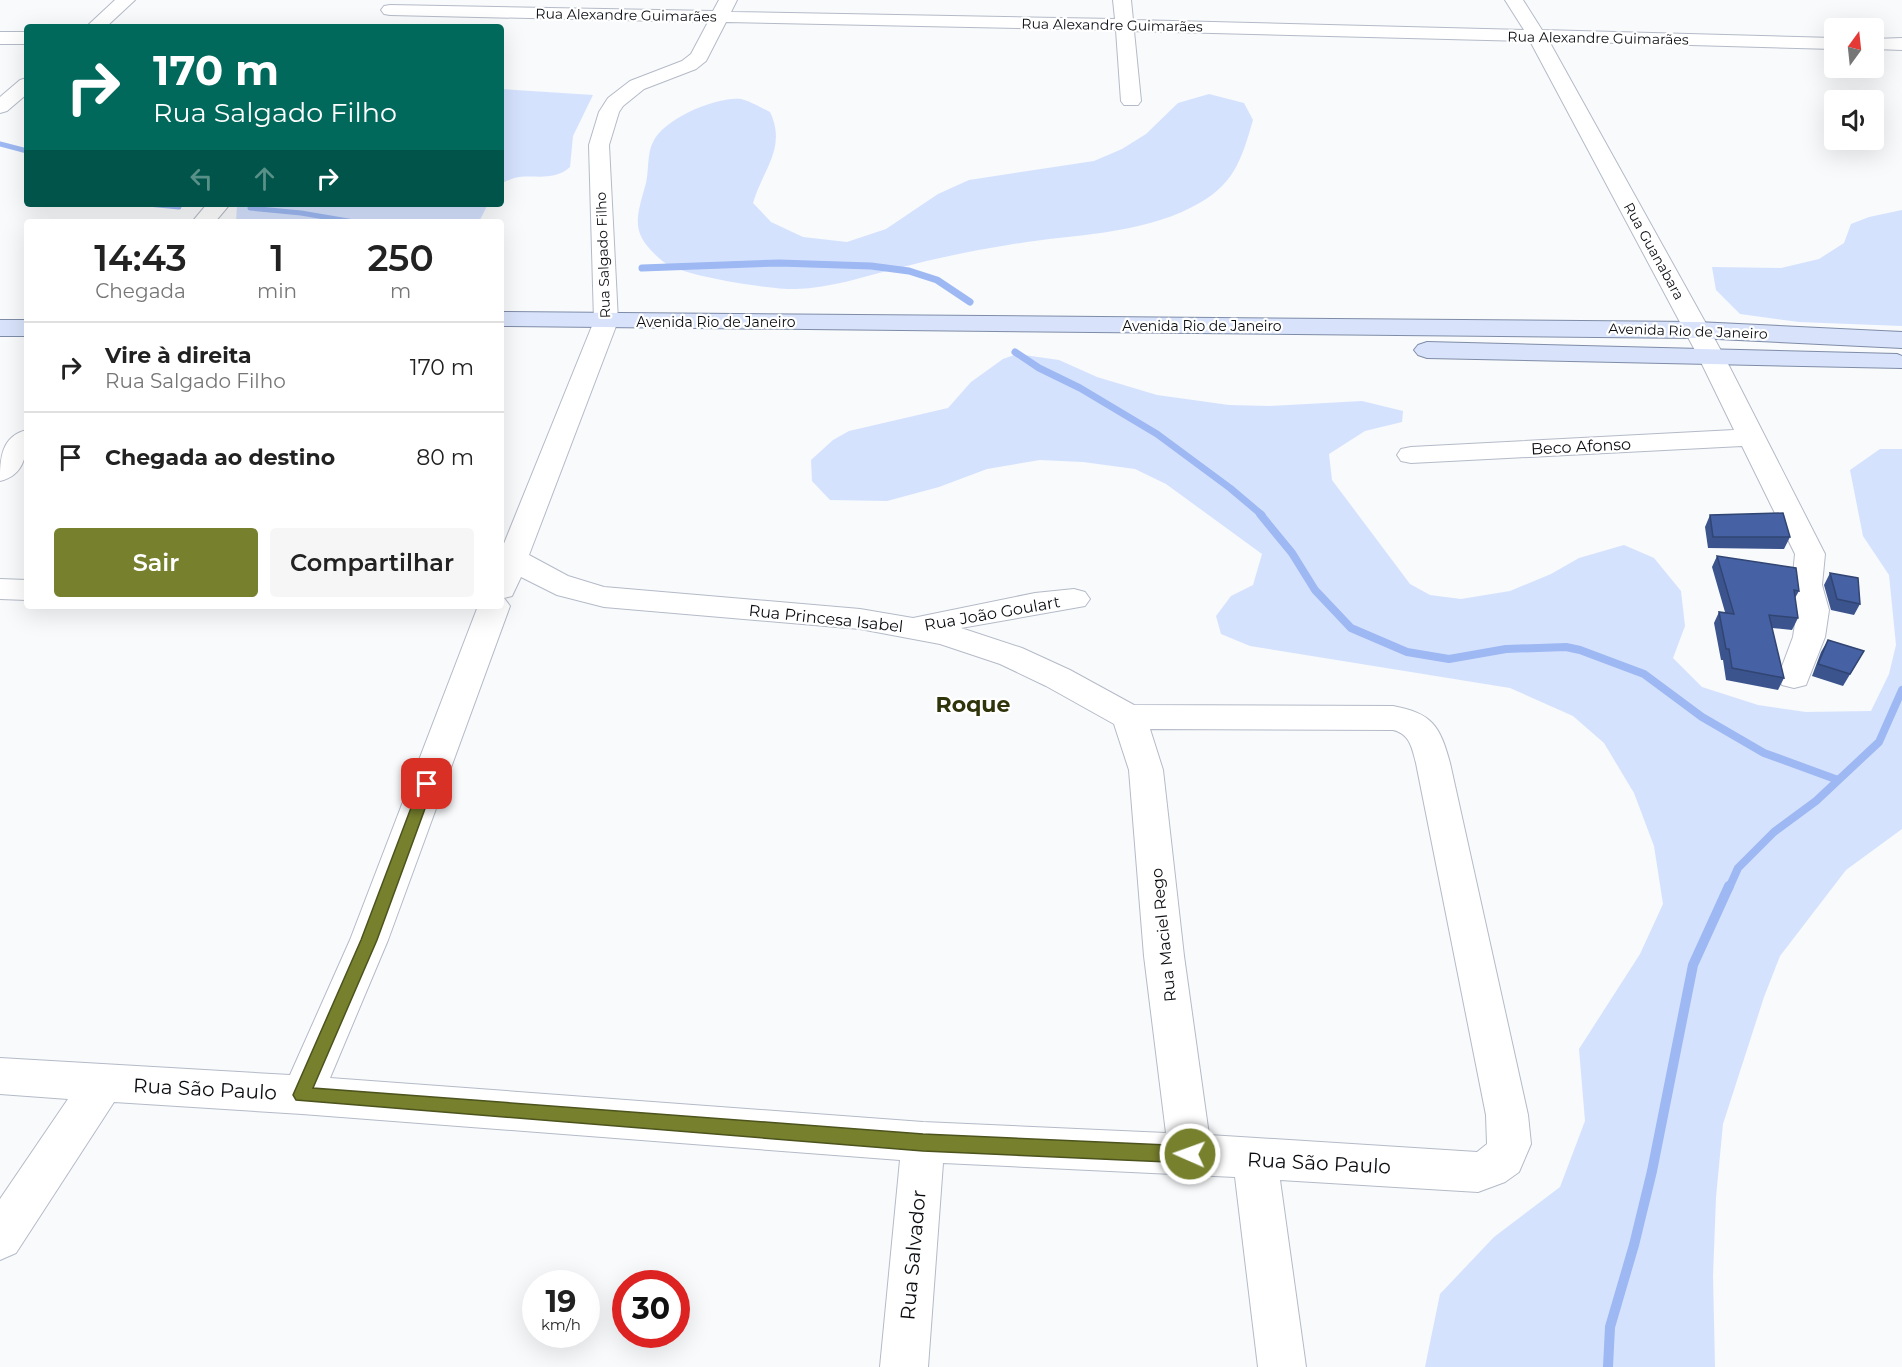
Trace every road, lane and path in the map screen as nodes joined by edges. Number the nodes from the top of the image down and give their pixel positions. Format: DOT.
graph roads {
  1 [pos="126,0"];
  2 [pos="1122,0"];
  3 [pos="1514,0"];
  4 [pos="724,8"];
  5 [pos="390,10"];
  6 [pos="98,24"];
  7 [pos="1124,25"];
  8 [pos="1537,36"];
  9 [pos="0,38"];
  10 [pos="24,38"];
  11 [pos="1824,43"];
  12 [pos="1884,44"];
  13 [pos="1902,44"];
  14 [pos="24,87"];
  15 [pos="1131,101"];
  16 [pos="0,107"];
  17 [pos="216,207"];
  18 [pos="206,219"];
  19 [pos="0,308"];
  20 [pos="24,308"];
  21 [pos="504,318"];
  22 [pos="0,328"];
  23 [pos="24,328"];
  24 [pos="603,329"];
  25 [pos="1697,330"];
  26 [pos="504,336"];
  27 [pos="1902,340"];
  28 [pos="1712,356"];
  29 [pos="1902,362"];
  30 [pos="1751,437"];
  31 [pos="24,442"];
  32 [pos="1411,455"];
  33 [pos="0,473"];
  34 [pos="514,558"];
  35 [pos="504,582"];
  36 [pos="0,589"];
  37 [pos="24,590"];
  38 [pos="1074,599"];
  39 [pos="493,609"];
  40 [pos="910,627"];
  41 [pos="1794,677"];
  42 [pos="1129,717"];
  43 [pos="0,1076"];
  44 [pos="103,1083"];
  45 [pos="302,1095"];
  46 [pos="923,1142"];
  47 [pos="1190,1154"];
  48 [pos="1255,1160"];
  49 [pos="0,1238"];
  50 [pos="904,1367"];
  51 [pos="1282,1367"];
  1 -- 6 [label="street"];
  2 -- 7 [label="street"];
  3 -- 8 [label="street, Rua Guanabara"];
  4 -- 5 [label="street, Rua Alexandre Guimarães"];
  4 -- 7 [label="street, Rua Alexandre Guimarães"];
  4 -- 24 [label="street, Rua Salgado Filho"];
  7 -- 8 [label="street, Rua Alexandre Guimarães"];
  7 -- 15 [label="street"];
  8 -- 11 [label="street, Rua Alexandre Guimarães"];
  8 -- 25 [label="street, Rua Guanabara"];
  9 -- 10 [label="street"];
  12 -- 13 [label="street"];
  14 -- 16 [label="street"];
  17 -- 18 [label="street"];
  19 -- 20 [label="main road"];
  21 -- 24 [label="main road, Avenida Rio de Janeiro"];
  22 -- 23 [label="main road"];
  24 -- 25 [label="main road, Avenida Rio de Janeiro"];
  24 -- 26 [label="main road, Avenida Rio de Janeiro"];
  24 -- 28 [label="main road, Avenida Rio de Janeiro"];
  24 -- 34 [label="street, Rua Salgado Filho"];
  25 -- 27 [label="main road, Avenida Rio de Janeiro"];
  25 -- 28 [label="street, Rua Guanabara"];
  28 -- 29 [label="main road, Avenida Rio de Janeiro"];
  28 -- 30 [label="street, Rua Guanabara"];
  30 -- 32 [label="street, Beco Afonso"];
  30 -- 41 [label="street, Rua Guanabara"];
  31 -- 33 [label="street"];
  34 -- 35 [label="street, Rua Salgado Filho"];
  34 -- 40 [label="street, Rua Princesa Isabel"];
  36 -- 37 [label="street"];
  38 -- 40 [label="street, Rua João Goulart"];
  39 -- 45 [label="street"];
  40 -- 42 [label="street, Rua Princesa Isabel"];
  42 -- 47 [label="street, Rua Maciel Rego"];
  42 -- 48 [label="street, Rua São Paulo"];
  43 -- 44 [label="street, Rua São Paulo"];
  44 -- 45 [label="street, Rua São Paulo"];
  44 -- 49 [label="street"];
  45 -- 46 [label="street, Rua São Paulo"];
  46 -- 47 [label="street, Rua São Paulo"];
  46 -- 50 [label="street, Rua Salvador"];
  47 -- 48 [label="street, Rua São Paulo"];
  48 -- 51 [label="street"];
}
